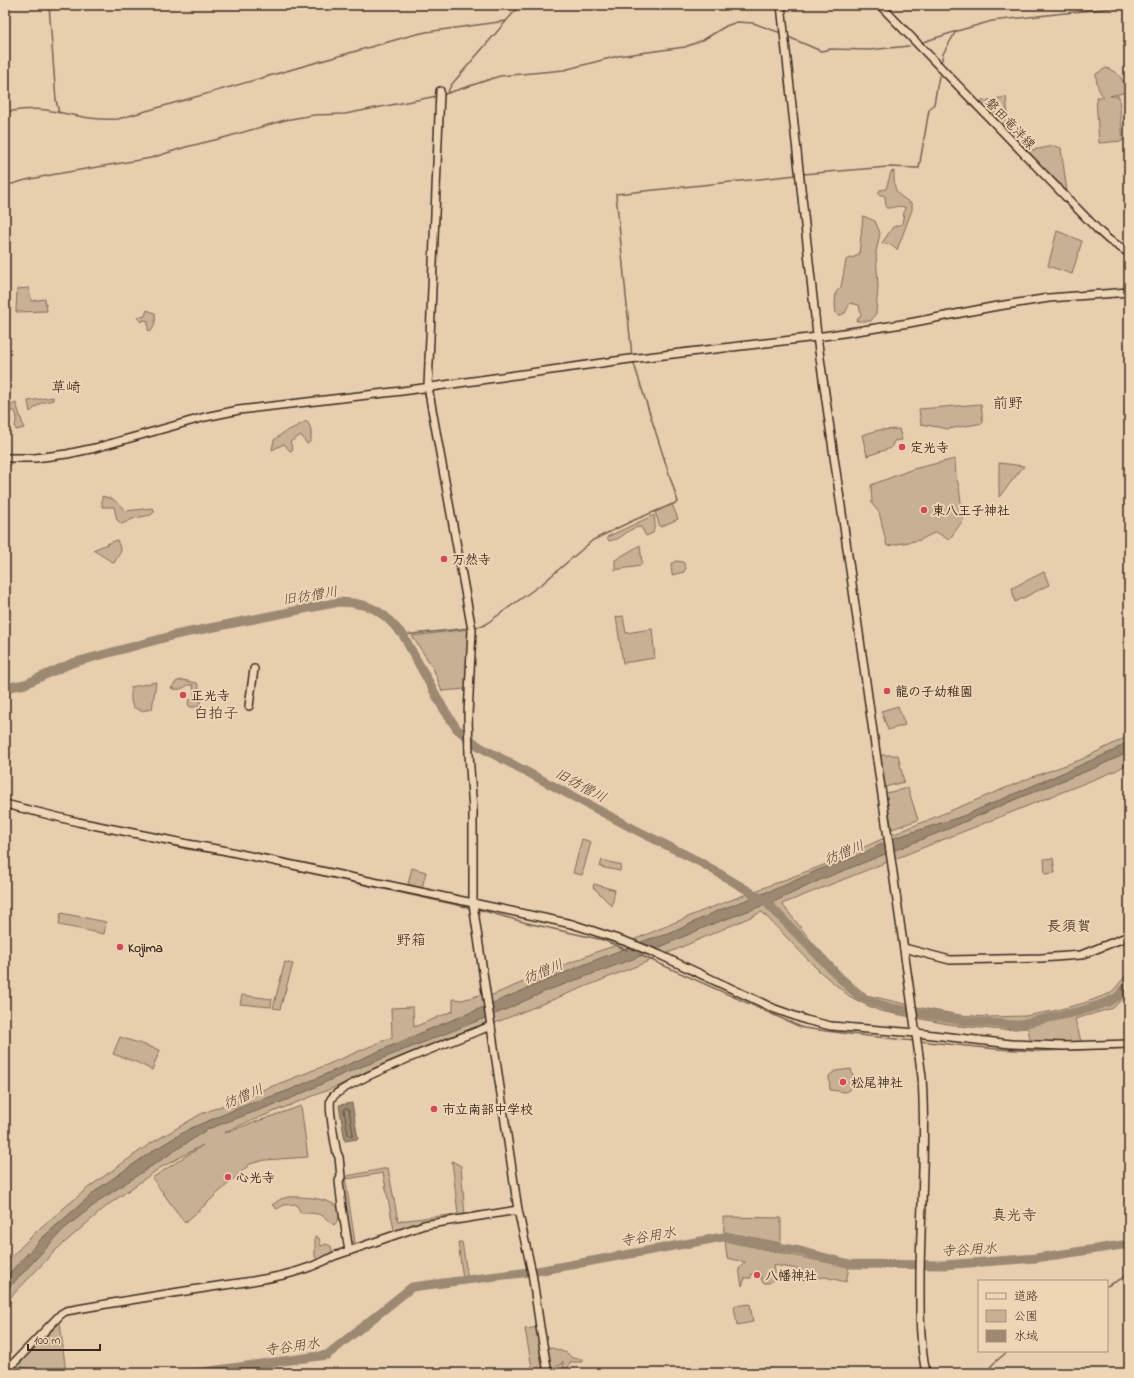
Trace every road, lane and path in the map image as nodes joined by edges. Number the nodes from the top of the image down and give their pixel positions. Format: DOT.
graph roads {
  1 [pos="781,5"];
  2 [pos="880,5"];
  3 [pos="440,95"];
  4 [pos="1129,253"];
  5 [pos="1129,292"];
  6 [pos="817,337"];
  7 [pos="428,388"];
  8 [pos="5,458"];
  9 [pos="254,669"];
  10 [pos="249,706"];
  11 [pos="5,804"];
  12 [pos="473,904"];
  13 [pos="1129,936"];
  14 [pos="904,948"];
  15 [pos="491,1025"];
  16 [pos="916,1033"];
  17 [pos="1129,1044"];
  18 [pos="518,1210"];
  19 [pos="349,1251"];
  20 [pos="5,1372"];
  21 [pos="548,1373"];
  22 [pos="926,1373"];
  1 -- 6 [label="street"];
  2 -- 4 [label="street, 磐田竜洋線"];
  3 -- 7 [label="street"];
  5 -- 6 [label="street"];
  6 -- 7 [label="street"];
  6 -- 14 [label="street"];
  7 -- 8 [label="street"];
  7 -- 12 [label="street"];
  9 -- 10 [label="street"];
  11 -- 12 [label="street"];
  12 -- 15 [label="street"];
  12 -- 16 [label="street"];
  13 -- 14 [label="street"];
  14 -- 16 [label="street"];
  15 -- 18 [label="street"];
  15 -- 19 [label="street"];
  16 -- 17 [label="street"];
  16 -- 22 [label="street"];
  18 -- 19 [label="street"];
  18 -- 21 [label="street"];
  19 -- 20 [label="street"];
}
